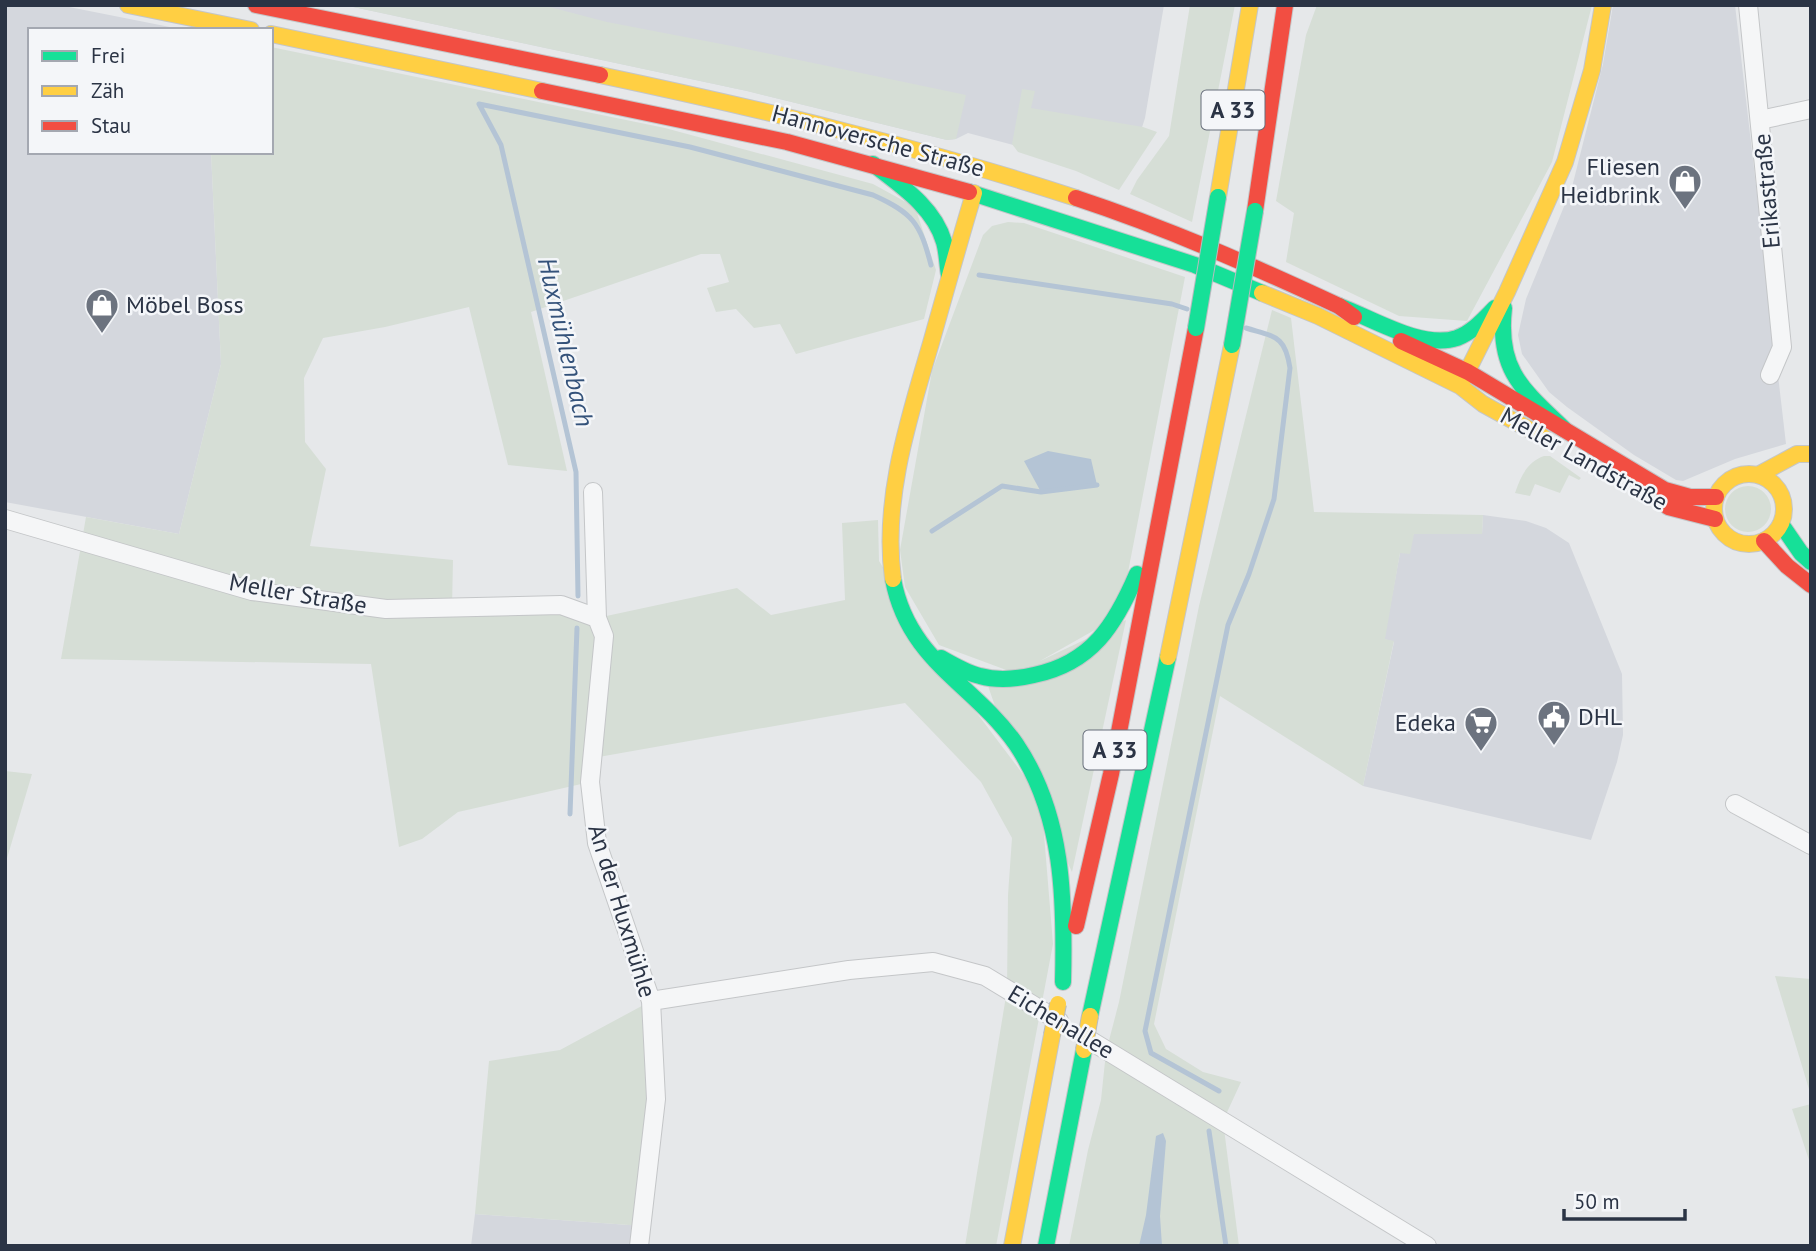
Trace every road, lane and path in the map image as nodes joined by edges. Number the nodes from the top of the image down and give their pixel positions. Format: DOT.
graph roads {
  1 [pos="128,5"];
  2 [pos="256,5"];
  3 [pos="1250,5"];
  4 [pos="1285,5"];
  5 [pos="1603,5"];
  6 [pos="1748,5"];
  7 [pos="241,28"];
  8 [pos="273,34"];
  9 [pos="1294,47"];
  10 [pos="1811,109"];
  11 [pos="1760,120"];
  12 [pos="1262,153"];
  13 [pos="873,164"];
  14 [pos="981,167"];
  15 [pos="974,193"];
  16 [pos="949,277"];
  17 [pos="1507,292"];
  18 [pos="1339,306"];
  19 [pos="1770,375"];
  20 [pos="1464,379"];
  21 [pos="1564,429"];
  22 [pos="1559,447"];
  23 [pos="1811,454"];
  24 [pos="1800,470"];
  25 [pos="1758,475"];
  26 [pos="1777,489"];
  27 [pos="1635,491"];
  28 [pos="593,492"];
  29 [pos="1716,496"];
  30 [pos="1160,516"];
  31 [pos="5,519"];
  32 [pos="1715,519"];
  33 [pos="1781,524"];
  34 [pos="1764,541"];
  35 [pos="1811,562"];
  36 [pos="1811,585"];
  37 [pos="597,618"];
  38 [pos="923,649"];
  39 [pos="1735,804"];
  40 [pos="1811,845"];
  41 [pos="1063,982"];
  42 [pos="651,1001"];
  43 [pos="639,1246"];
  44 [pos="1012,1246"];
  45 [pos="1046,1246"];
  46 [pos="1427,1246"];
  1 -- 7 [label="main road"];
  2 -- 14 [label="main road, Hannoversche Straße"];
  3 -- 30 [label="main road, A 33, bridge"];
  4 -- 12 [label="main road, A 33"];
  5 -- 17 [label="main road"];
  6 -- 11 [label="street, Erikastraße"];
  8 -- 13 [label="main road, Hannoversche Straße"];
  9 -- 12 [label="main road"];
  10 -- 11 [label="street"];
  11 -- 19 [label="street, Erikastraße"];
  12 -- 45 [label="main road, A 33, bridge"];
  13 -- 15 [label="main road, Hannoversche Straße"];
  13 -- 16 [label="main road"];
  14 -- 15 [label="main road"];
  14 -- 18 [label="main road, Hannoversche Straße"];
  15 -- 16 [label="main road"];
  15 -- 20 [label="main road, Hannoversche Straße"];
  16 -- 38 [label="main road"];
  17 -- 18 [label="main road"];
  17 -- 20 [label="main road"];
  17 -- 21 [label="main road"];
  18 -- 20 [label="main road, Hannoversche Straße"];
  20 -- 21 [label="main road, Meller Landstraße"];
  20 -- 22 [label="main road, Meller Landstraße"];
  21 -- 29 [label="main road, Meller Landstraße"];
  23 -- 25 [label="main road"];
  24 -- 26 [label="main road"];
  25 -- 26 [label="main road"];
  25 -- 29 [label="main road"];
  26 -- 33 [label="main road"];
  27 -- 32 [label="main road, Meller Landstraße"];
  28 -- 37 [label="street, An der Huxmühle"];
  29 -- 32 [label="main road"];
  30 -- 38 [label="main road"];
  30 -- 41 [label="main road, A 33"];
  31 -- 37 [label="street, Meller Straße"];
  32 -- 34 [label="main road"];
  33 -- 34 [label="main road"];
  33 -- 35 [label="main road"];
  34 -- 36 [label="main road"];
  37 -- 42 [label="street, An der Huxmühle"];
  38 -- 41 [label="main road"];
  39 -- 40 [label="street"];
  41 -- 44 [label="main road, A 33, bridge"];
  42 -- 43 [label="street, An der Huxmühle"];
  42 -- 46 [label="street, Eichenallee"];
}
